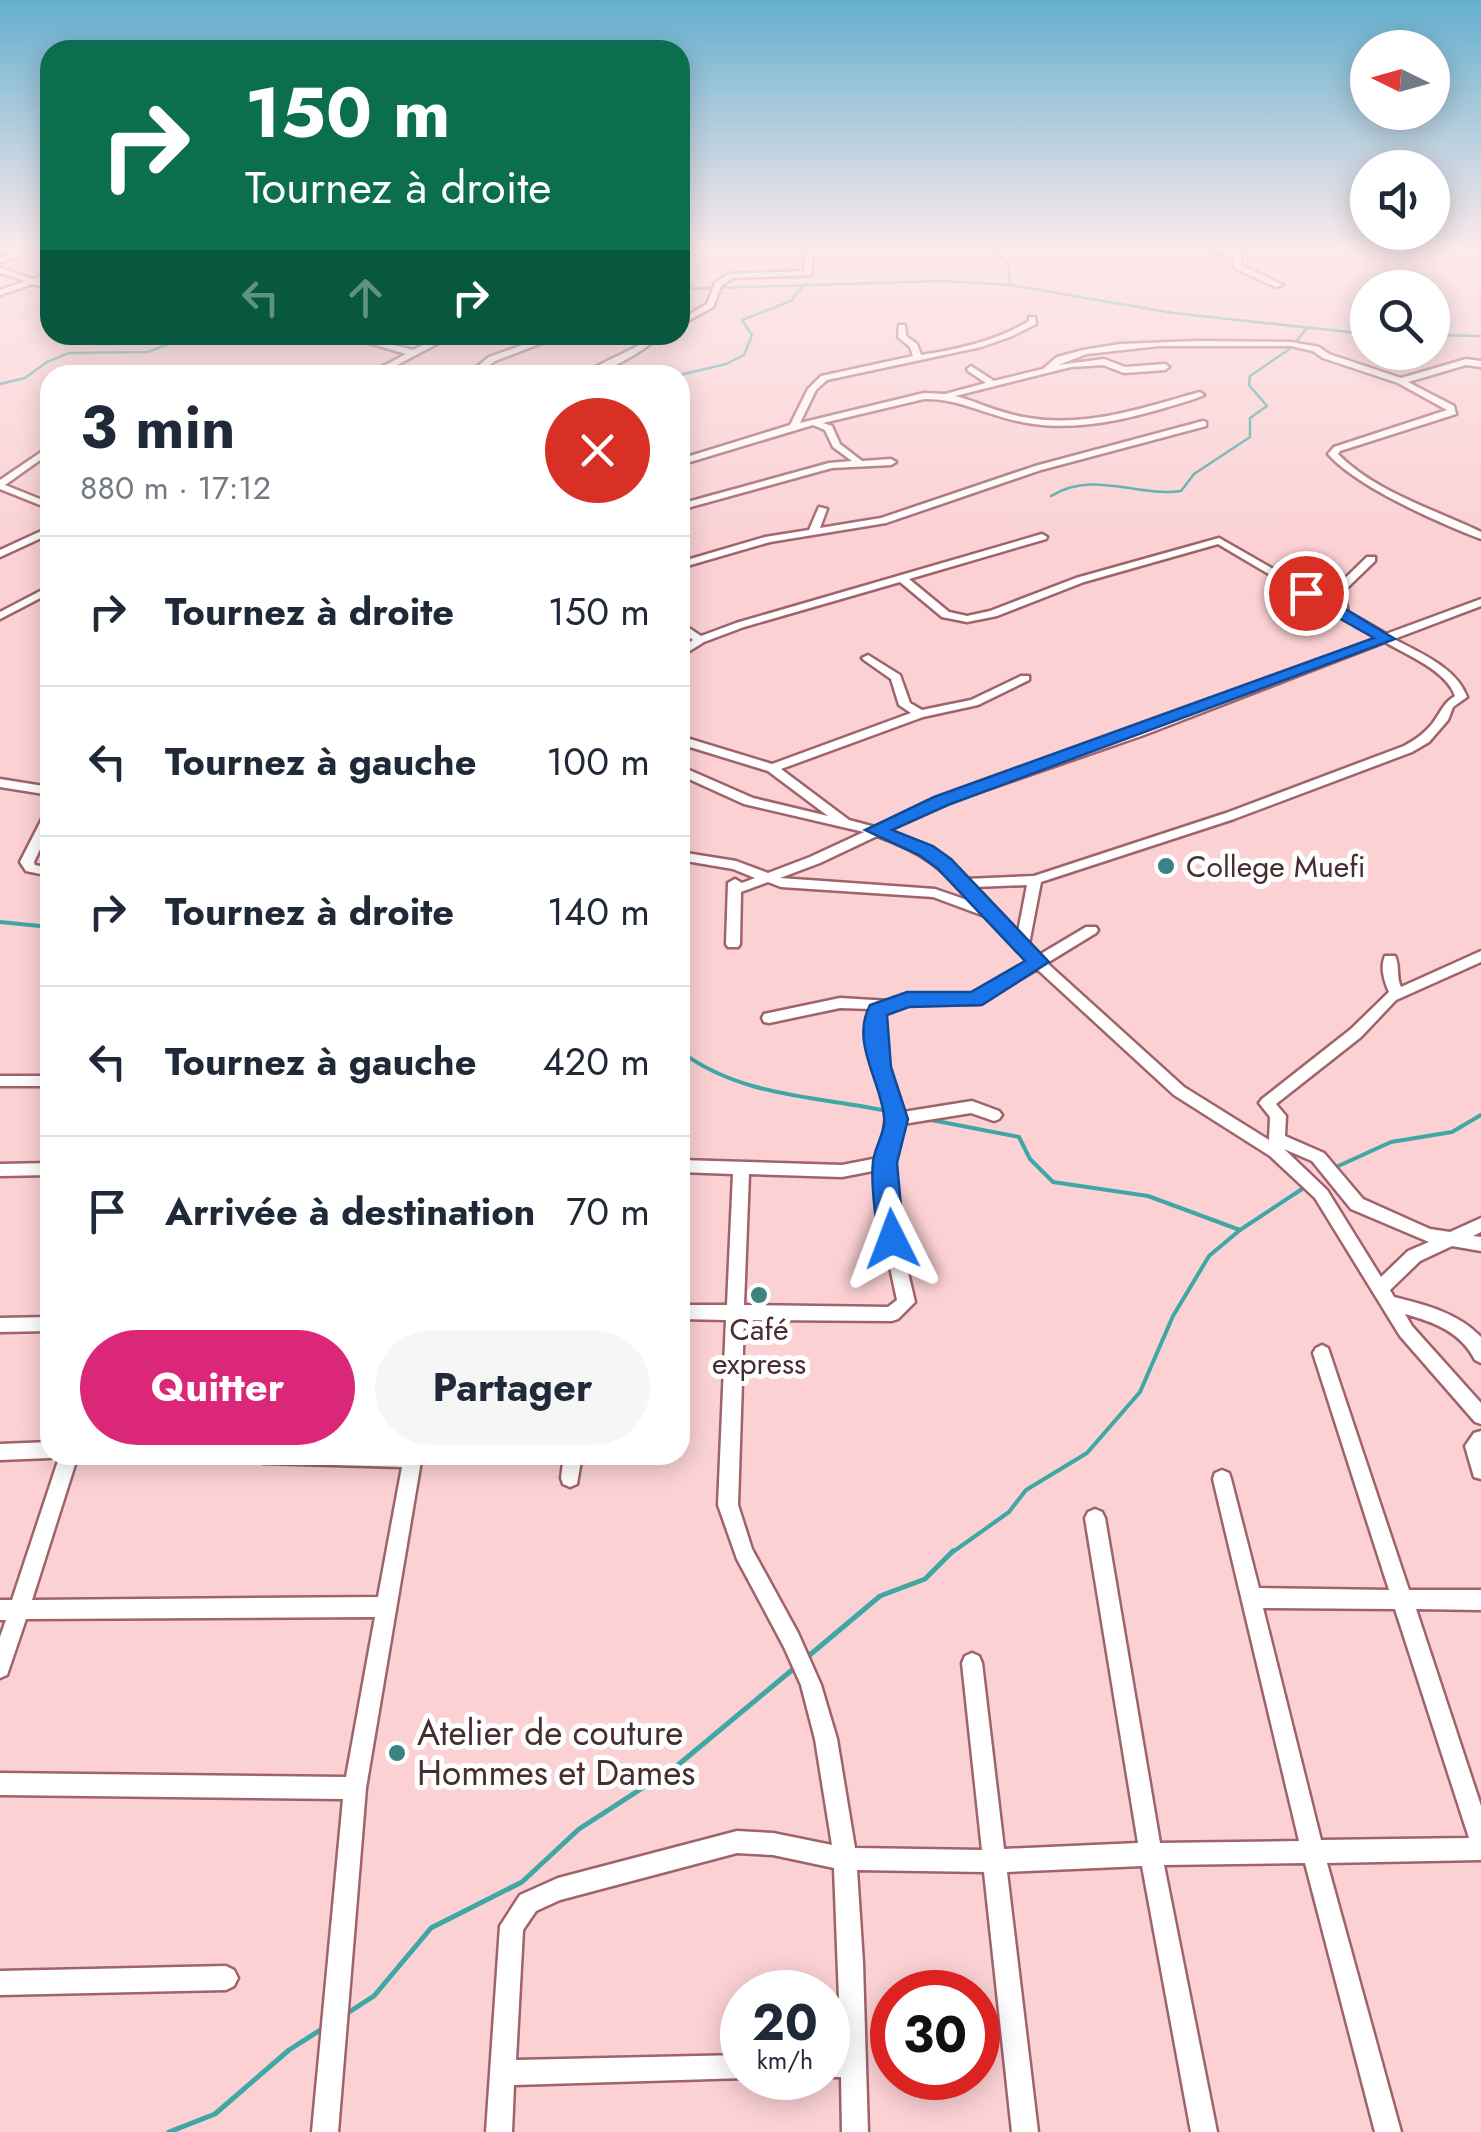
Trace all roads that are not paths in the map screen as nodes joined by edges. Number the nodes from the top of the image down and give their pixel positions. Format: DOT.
graph roads {
  1 [pos="394,348"];
  2 [pos="424,348"];
  3 [pos="521,348"];
  4 [pos="640,348"];
  5 [pos="915,348"];
  6 [pos="965,348"];
  7 [pos="1098,348"];
  8 [pos="1313,348"];
  9 [pos="413,354"];
  10 [pos="918,358"];
  11 [pos="1481,364"];
  12 [pos="391,365"];
  13 [pos="484,365"];
  14 [pos="605,365"];
  15 [pos="1165,367"];
  16 [pos="971,369"];
  17 [pos="1045,372"];
  18 [pos="1401,381"];
  19 [pos="994,385"];
  20 [pos="1200,395"];
  21 [pos="945,396"];
  22 [pos="815,422"];
  23 [pos="1203,424"];
  24 [pos="794,427"];
  25 [pos="40,456"];
  26 [pos="690,459"];
  27 [pos="858,461"];
  28 [pos="891,462"];
  29 [pos="0,485"];
  30 [pos="40,502"];
  31 [pos="690,504"];
  32 [pos="822,508"];
  33 [pos="813,532"];
  34 [pos="40,535"];
  35 [pos="1481,536"];
  36 [pos="1042,537"];
  37 [pos="0,554"];
  38 [pos="1371,560"];
  39 [pos="690,563"];
  40 [pos="904,580"];
  41 [pos="40,594"];
  42 [pos="37,596"];
  43 [pos="40,597"];
  44 [pos="1481,602"];
  45 [pos="1343,613"];
  46 [pos="0,616"];
  47 [pos="690,632"];
  48 [pos="1387,639"];
  49 [pos="700,640"];
  50 [pos="690,647"];
  51 [pos="868,658"];
  52 [pos="1026,678"];
  53 [pos="920,714"];
  54 [pos="690,743"];
  55 [pos="772,768"];
  56 [pos="690,774"];
  57 [pos="0,782"];
  58 [pos="40,790"];
  59 [pos="846,824"];
  60 [pos="875,830"];
  61 [pos="40,832"];
  62 [pos="690,858"];
  63 [pos="736,865"];
  64 [pos="40,870"];
  65 [pos="765,878"];
  66 [pos="1036,880"];
  67 [pos="966,883"];
  68 [pos="735,890"];
  69 [pos="993,914"];
  70 [pos="1092,930"];
  71 [pos="732,944"];
  72 [pos="1022,946"];
  73 [pos="1481,956"];
  74 [pos="1390,959"];
  75 [pos="1039,962"];
  76 [pos="1397,994"];
  77 [pos="887,1005"];
  78 [pos="769,1018"];
  79 [pos="0,1081"];
  80 [pos="40,1081"];
  81 [pos="994,1115"];
  82 [pos="896,1119"];
  83 [pos="1278,1146"];
  84 [pos="885,1163"];
  85 [pos="690,1166"];
  86 [pos="741,1166"];
  87 [pos="0,1170"];
  88 [pos="40,1170"];
  89 [pos="1481,1225"];
  90 [pos="1450,1240"];
  91 [pos="1481,1244"];
  92 [pos="1383,1296"];
  93 [pos="736,1311"];
  94 [pos="690,1312"];
  95 [pos="40,1324"];
  96 [pos="0,1325"];
  97 [pos="1322,1353"];
  98 [pos="1481,1354"];
  99 [pos="1481,1416"];
  100 [pos="1481,1439"];
  101 [pos="40,1450"];
  102 [pos="0,1452"];
  103 [pos="65,1465"];
  104 [pos="411,1465"];
  105 [pos="572,1465"];
  106 [pos="1481,1471"];
  107 [pos="570,1478"];
  108 [pos="1222,1479"];
  109 [pos="1095,1518"];
  110 [pos="1253,1598"];
  111 [pos="1402,1598"];
  112 [pos="1481,1600"];
  113 [pos="384,1607"];
  114 [pos="10,1610"];
  115 [pos="972,1662"];
  116 [pos="0,1668"];
  117 [pos="0,1784"];
  118 [pos="355,1788"];
  119 [pos="1481,1840"];
  120 [pos="1481,1849"];
  121 [pos="1314,1852"];
  122 [pos="1151,1854"];
  123 [pos="844,1859"];
  124 [pos="994,1861"];
  125 [pos="842,1970"];
  126 [pos="226,1978"];
  127 [pos="0,1984"];
  128 [pos="720,2067"];
  129 [pos="504,2072"];
  130 [pos="848,2100"];
  131 [pos="325,2132"];
  132 [pos="499,2132"];
  133 [pos="855,2132"];
  134 [pos="1025,2132"];
  135 [pos="1204,2132"];
  136 [pos="1388,2132"];
  1 -- 9 [label="street"];
  2 -- 9 [label="street"];
  3 -- 13 [label="street"];
  4 -- 14 [label="street"];
  5 -- 10 [label="street"];
  6 -- 10 [label="street"];
  7 -- 17 [label="street"];
  8 -- 18 [label="street"];
  9 -- 12 [label="street"];
  10 -- 24 [label="street"];
  11 -- 18 [label="street"];
  15 -- 17 [label="street"];
  16 -- 19 [label="street"];
  17 -- 19 [label="street"];
  18 -- 35 [label="street"];
  19 -- 21 [label="street"];
  20 -- 21 [label="street"];
  21 -- 22 [label="street"];
  22 -- 24 [label="street"];
  22 -- 27 [label="street"];
  23 -- 33 [label="street"];
  24 -- 26 [label="street"];
  25 -- 29 [label="street"];
  27 -- 28 [label="street"];
  27 -- 31 [label="street"];
  29 -- 30 [label="street"];
  32 -- 33 [label="street"];
  33 -- 39 [label="street"];
  34 -- 37 [label="street"];
  36 -- 40 [label="street"];
  38 -- 45 [label="street"];
  40 -- 45 [label="street"];
  40 -- 49 [label="street"];
  41 -- 42 [label="street"];
  42 -- 43 [label="street"];
  42 -- 46 [label="street"];
  44 -- 48 [label="street"];
  45 -- 48 [label="street"];
  47 -- 49 [label="street"];
  48 -- 60 [label="street"];
  48 -- 66 [label="street"];
  49 -- 50 [label="street"];
  51 -- 53 [label="street"];
  52 -- 53 [label="street"];
  53 -- 55 [label="street"];
  54 -- 55 [label="street"];
  55 -- 59 [label="street"];
  56 -- 59 [label="street"];
  57 -- 58 [label="street"];
  59 -- 60 [label="street"];
  60 -- 65 [label="street"];
  60 -- 67 [label="street"];
  61 -- 64 [label="street"];
  62 -- 63 [label="street"];
  63 -- 65 [label="street"];
  63 -- 68 [label="street"];
  65 -- 68 [label="street"];
  65 -- 69 [label="street"];
  66 -- 67 [label="street"];
  66 -- 72 [label="street"];
  67 -- 69 [label="street"];
  68 -- 71 [label="street"];
  69 -- 72 [label="street"];
  70 -- 75 [label="street"];
  72 -- 75 [label="street"];
  73 -- 76 [label="street"];
  74 -- 76 [label="street"];
  75 -- 77 [label="street"];
  75 -- 83 [label="street"];
  76 -- 83 [label="street"];
  77 -- 78 [label="street"];
  77 -- 82 [label="street"];
  79 -- 80 [label="street"];
  81 -- 82 [label="street"];
  82 -- 84 [label="street"];
  83 -- 90 [label="street"];
  83 -- 92 [label="street"];
  84 -- 86 [label="street"];
  84 -- 93 [label="street"];
  85 -- 86 [label="street"];
  86 -- 93 [label="street"];
  87 -- 88 [label="street"];
  89 -- 90 [label="street"];
  90 -- 91 [label="street"];
  90 -- 92 [label="street"];
  92 -- 98 [label="street"];
  92 -- 99 [label="street"];
  93 -- 94 [label="street"];
  93 -- 123 [label="street"];
  95 -- 96 [label="street"];
  97 -- 111 [label="street"];
  100 -- 106 [label="street"];
  101 -- 102 [label="street"];
  103 -- 114 [label="street"];
  104 -- 113 [label="street"];
  105 -- 107 [label="street"];
  108 -- 110 [label="street"];
  109 -- 122 [label="street"];
  110 -- 111 [label="street"];
  110 -- 121 [label="street"];
  111 -- 112 [label="street"];
  111 -- 119 [label="street"];
  113 -- 114 [label="street"];
  113 -- 118 [label="street"];
  114 -- 116 [label="street"];
  115 -- 124 [label="street"];
  117 -- 118 [label="street"];
  118 -- 131 [label="street"];
  120 -- 121 [label="street"];
  121 -- 122 [label="street"];
  121 -- 136 [label="street"];
  122 -- 124 [label="street"];
  122 -- 135 [label="street"];
  123 -- 124 [label="street"];
  123 -- 125 [label="street"];
  123 -- 129 [label="street"];
  124 -- 134 [label="street"];
  126 -- 127 [label="street"];
  128 -- 129 [label="street"];
  129 -- 132 [label="street"];
  130 -- 133 [label="street"];
}
